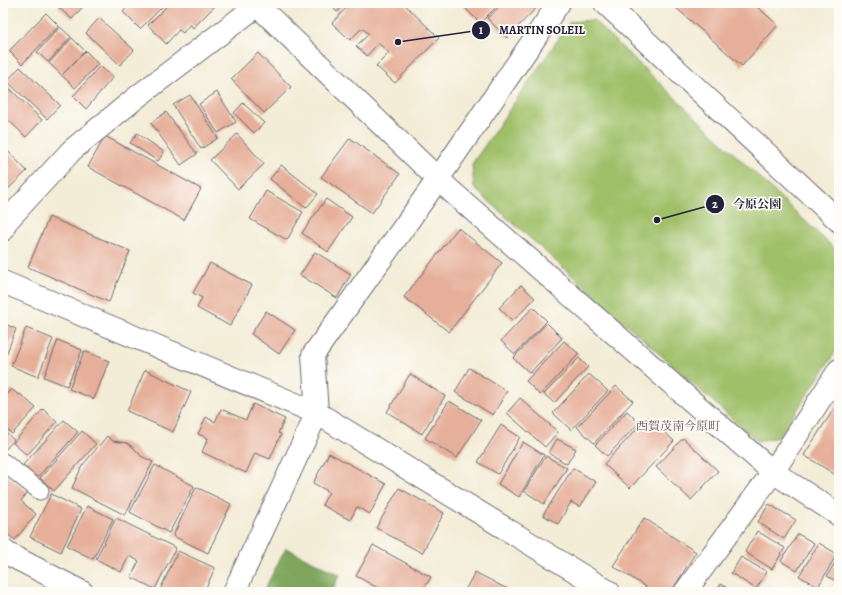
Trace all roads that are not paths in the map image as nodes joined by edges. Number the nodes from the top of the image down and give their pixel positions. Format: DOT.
graph roads {
  1 [pos="559,3"];
  2 [pos="605,3"];
  3 [pos="257,4"];
  4 [pos="438,179"];
  5 [pos="839,221"];
  6 [pos="3,230"];
  7 [pos="3,282"];
  8 [pos="839,370"];
  9 [pos="317,413"];
  10 [pos="3,462"];
  11 [pos="773,472"];
  12 [pos="40,491"];
  13 [pos="839,515"];
  14 [pos="3,550"];
  15 [pos="82,592"];
  16 [pos="234,592"];
  17 [pos="609,592"];
  18 [pos="685,592"];
  1 -- 4 [label="street"];
  2 -- 5 [label="street"];
  3 -- 4 [label="street"];
  3 -- 6 [label="street"];
  4 -- 9 [label="street"];
  4 -- 11 [label="street"];
  7 -- 9 [label="street"];
  8 -- 11 [label="street"];
  9 -- 16 [label="street"];
  9 -- 17 [label="street"];
  10 -- 12 [label="lane"];
  11 -- 13 [label="street"];
  11 -- 18 [label="street"];
  14 -- 15 [label="street"];
}
